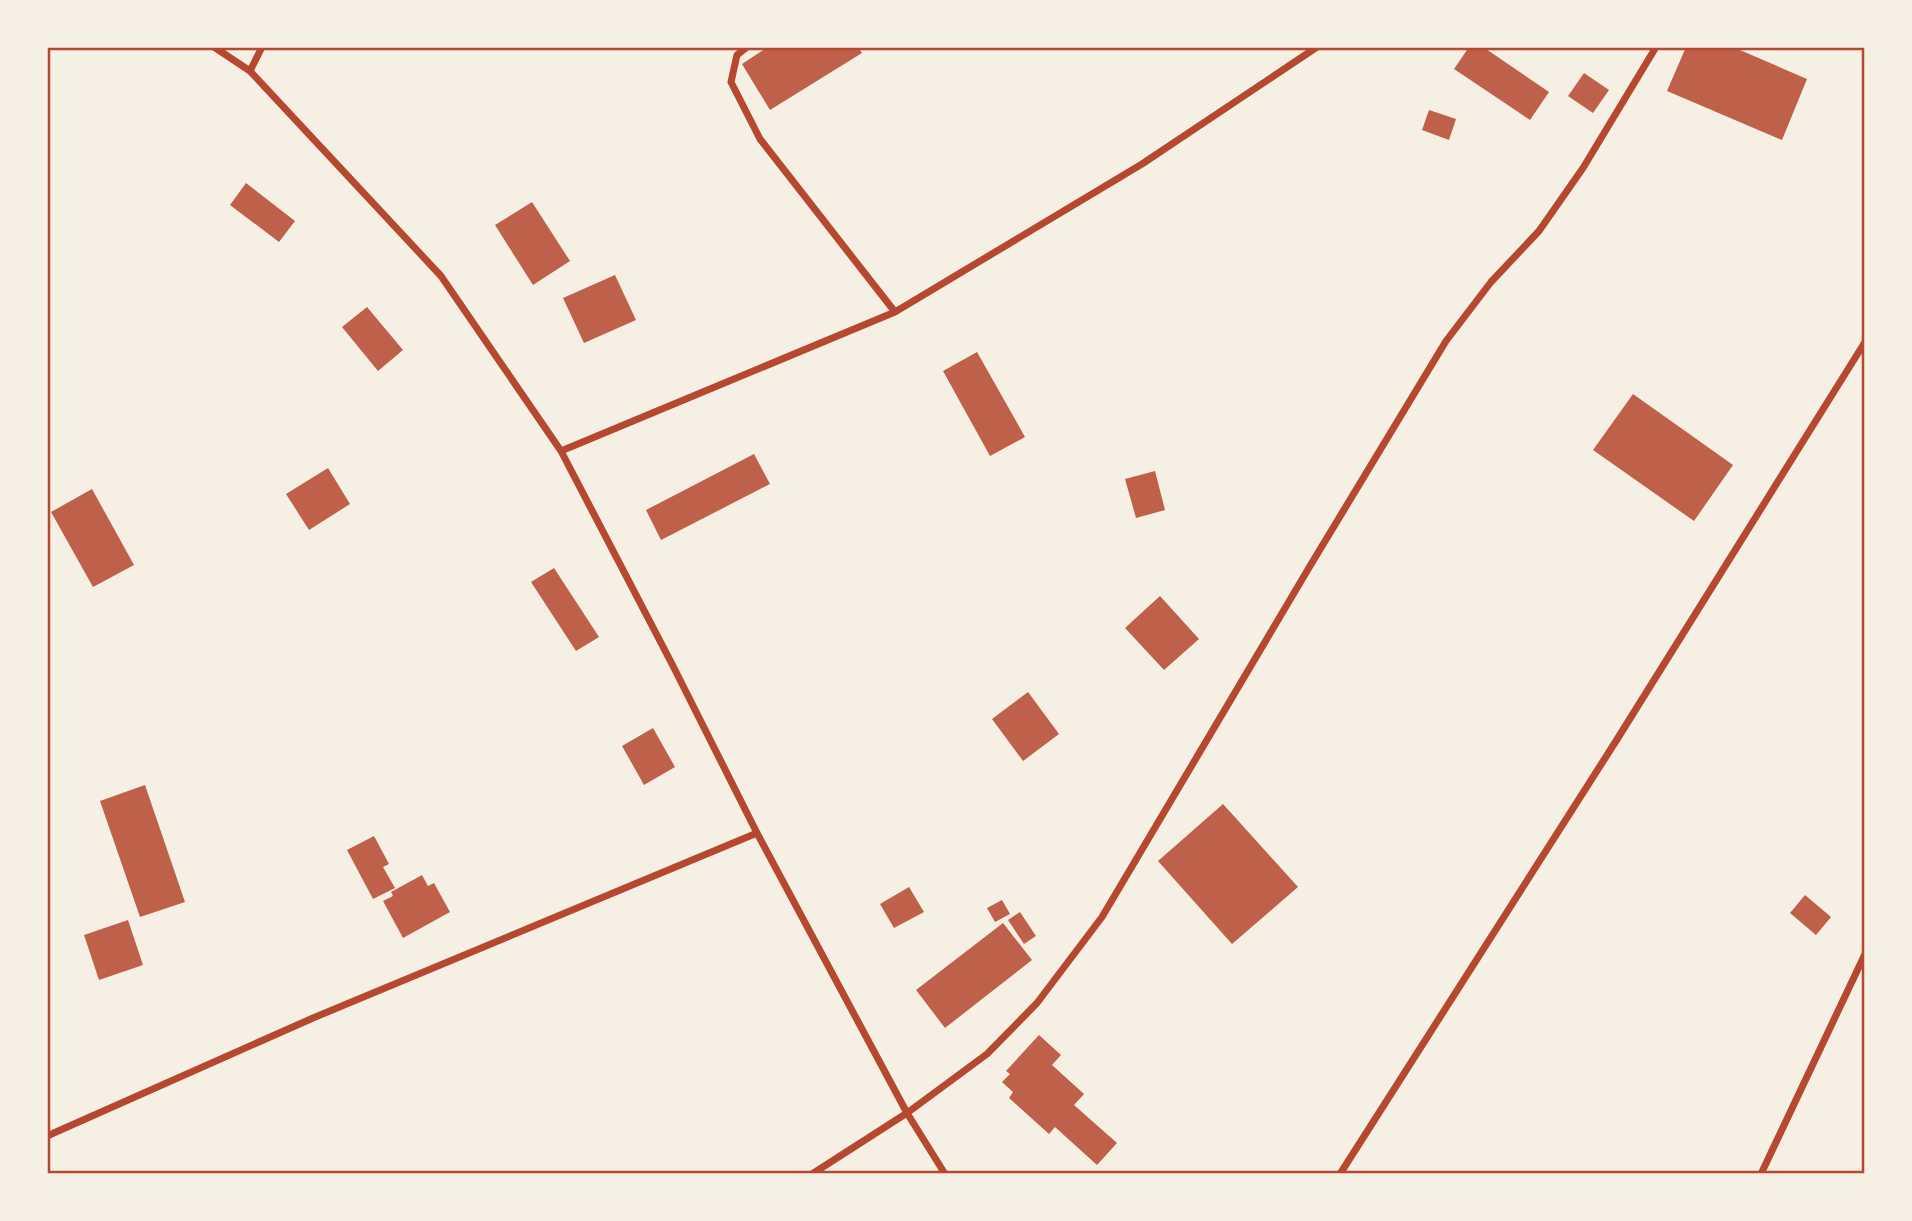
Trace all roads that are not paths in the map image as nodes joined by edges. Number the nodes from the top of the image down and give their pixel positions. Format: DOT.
graph roads {
  1 [pos="214,47"];
  2 [pos="262,47"];
  3 [pos="747,47"];
  4 [pos="1317,47"];
  5 [pos="1656,47"];
  6 [pos="250,71"];
  7 [pos="895,313"];
  8 [pos="1865,342"];
  9 [pos="561,451"];
  10 [pos="757,833"];
  11 [pos="1865,954"];
  12 [pos="907,1113"];
  13 [pos="47,1136"];
  14 [pos="812,1174"];
  15 [pos="945,1174"];
  16 [pos="1340,1174"];
  17 [pos="1761,1174"];
  1 -- 6 [label="street"];
  2 -- 6 [label="street"];
  3 -- 7 [label="street"];
  4 -- 7 [label="street"];
  5 -- 12 [label="street"];
  6 -- 9 [label="street"];
  7 -- 9 [label="street"];
  8 -- 16 [label="street"];
  9 -- 10 [label="street"];
  10 -- 12 [label="street"];
  10 -- 13 [label="street"];
  11 -- 17 [label="street"];
  12 -- 14 [label="street"];
  12 -- 15 [label="street"];
}
